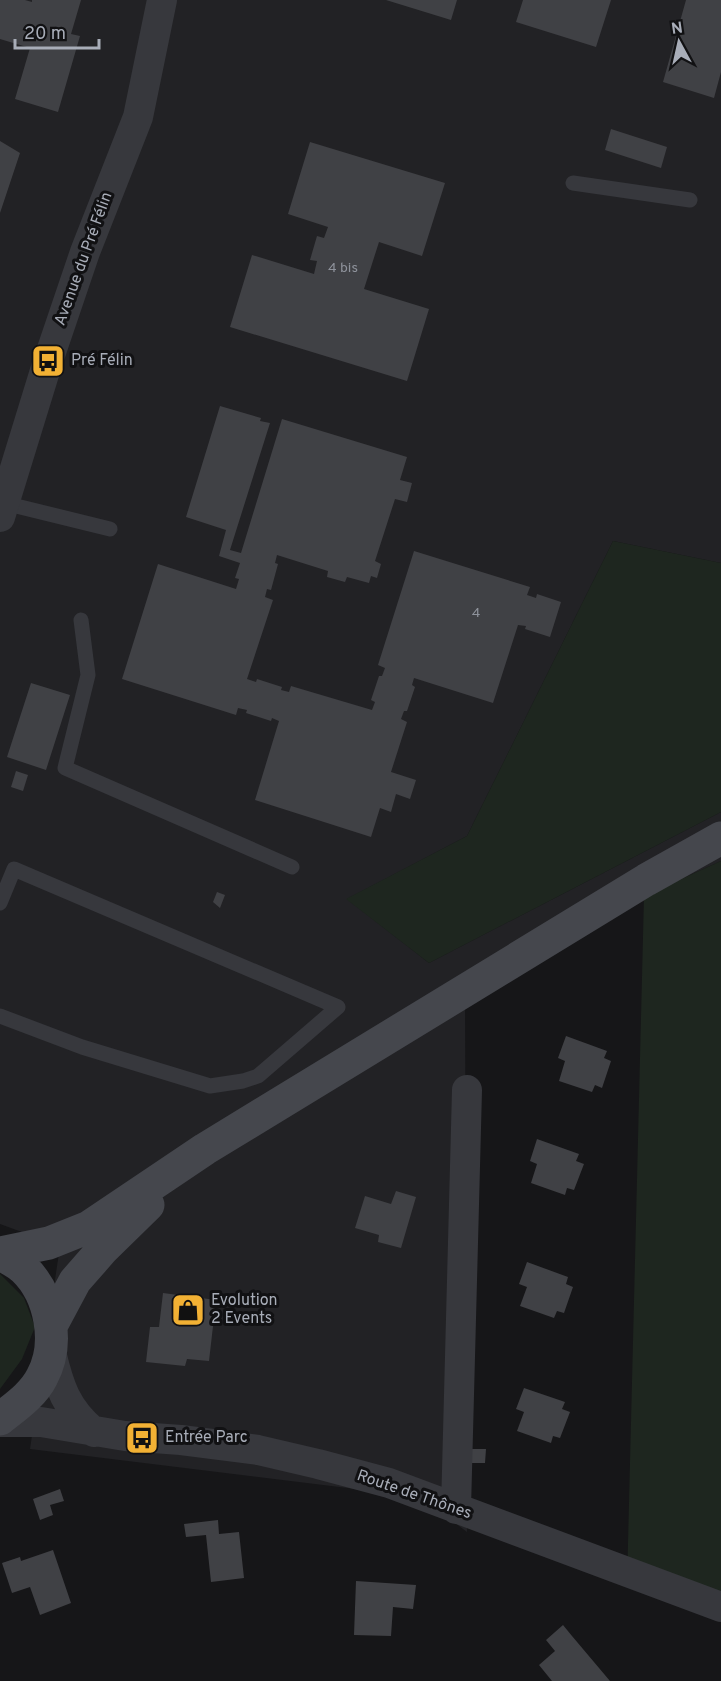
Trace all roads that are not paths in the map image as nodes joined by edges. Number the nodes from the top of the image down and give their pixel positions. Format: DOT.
graph roads {
  1 [pos="162,0"];
  2 [pos="573,183"];
  3 [pos="690,200"];
  4 [pos="2,510"];
  5 [pos="111,529"];
  6 [pos="81,620"];
  7 [pos="721,838"];
  8 [pos="292,867"];
  9 [pos="0,903"];
  10 [pos="0,1016"];
  11 [pos="467,1090"];
  12 [pos="205,1149"];
  13 [pos="1,1253"];
  14 [pos="51,1339"];
  15 [pos="0,1421"];
  16 [pos="94,1432"];
  17 [pos="456,1509"];
  18 [pos="721,1607"];
  1 -- 4 [label="street, Avenue du Pré Félin"];
  2 -- 3 [label="lane"];
  4 -- 5 [label="lane"];
  6 -- 8 [label="lane"];
  7 -- 12 [label="main road"];
  9 -- 10 [label="lane"];
  11 -- 17 [label="street"];
  12 -- 13 [label="main road"];
  12 -- 14 [label="main road"];
  13 -- 14 [label="main road"];
  14 -- 15 [label="main road"];
  14 -- 16 [label="street"];
  15 -- 16 [label="street, Route de Thônes"];
  16 -- 17 [label="street, Route de Thônes"];
  17 -- 18 [label="street, Route de Thônes"];
}
